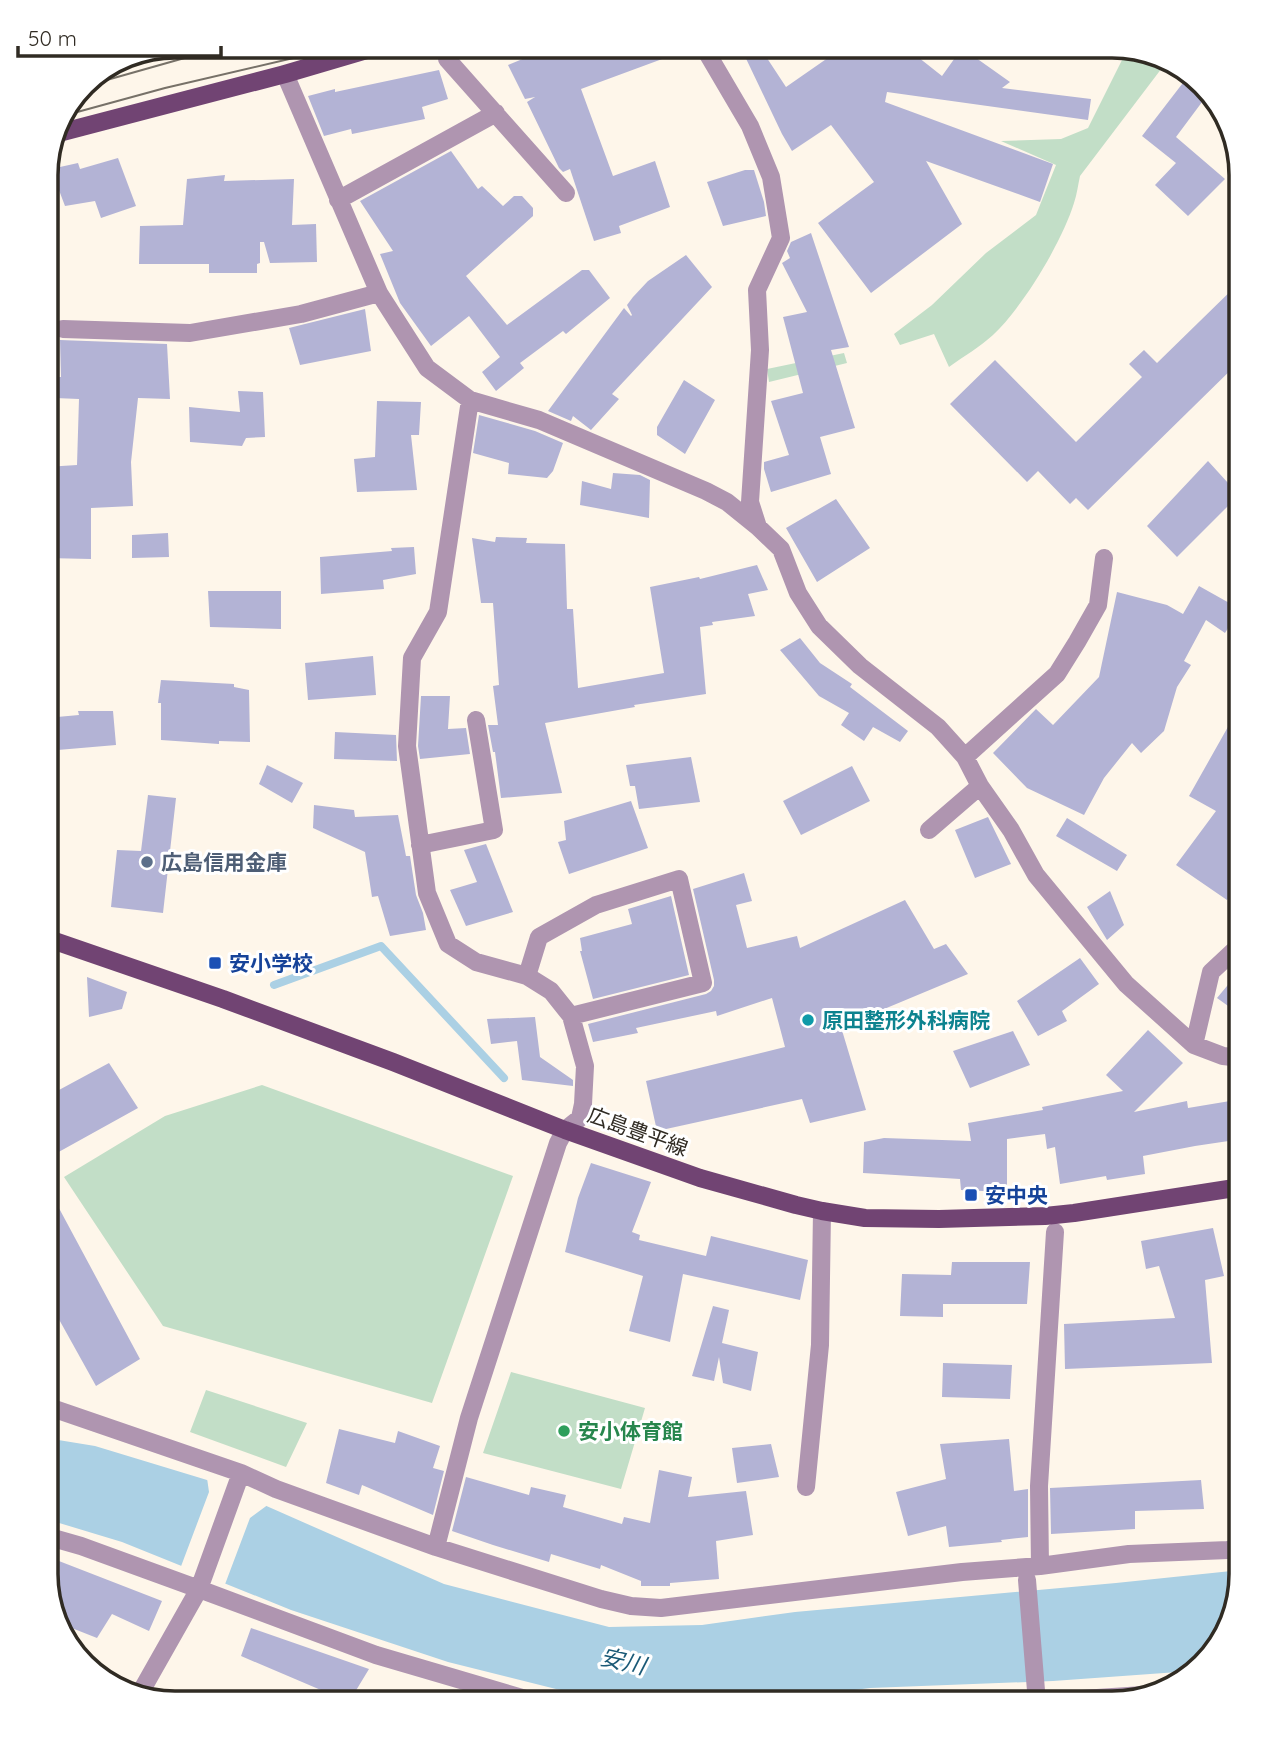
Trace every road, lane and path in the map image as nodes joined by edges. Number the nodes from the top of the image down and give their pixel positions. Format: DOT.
graph roads {
  1 [pos="339,58"];
  2 [pos="710,58"];
  3 [pos="447,59"];
  4 [pos="285,74"];
  5 [pos="496,114"];
  6 [pos="67,131"];
  7 [pos="566,194"];
  8 [pos="338,200"];
  9 [pos="379,293"];
  10 [pos="63,329"];
  11 [pos="470,400"];
  12 [pos="758,527"];
  13 [pos="1104,558"];
  14 [pos="476,720"];
  15 [pos="965,757"];
  16 [pos="980,786"];
  17 [pos="929,830"];
  18 [pos="420,845"];
  19 [pos="58,942"];
  20 [pos="1229,955"];
  21 [pos="527,976"];
  22 [pos="571,1016"];
  23 [pos="1195,1045"];
  24 [pos="1229,1057"];
  25 [pos="565,1130"];
  26 [pos="1229,1189"];
  27 [pos="822,1211"];
  28 [pos="1055,1231"];
  29 [pos="58,1410"];
  30 [pos="241,1473"];
  31 [pos="806,1487"];
  32 [pos="58,1539"];
  33 [pos="436,1547"];
  34 [pos="1229,1550"];
  35 [pos="1129,1554"];
  36 [pos="1040,1566"];
  37 [pos="962,1573"];
  38 [pos="1027,1580"];
  39 [pos="199,1589"];
  40 [pos="143,1686"];
  41 [pos="498,1691"];
  42 [pos="1036,1691"];
  1 -- 4 [label="main road"];
  2 -- 12 [label="street"];
  3 -- 5 [label="street"];
  4 -- 6 [label="main road"];
  4 -- 8 [label="street"];
  5 -- 7 [label="street"];
  5 -- 8 [label="street"];
  8 -- 9 [label="street"];
  9 -- 10 [label="street"];
  9 -- 11 [label="street"];
  11 -- 12 [label="street"];
  11 -- 18 [label="street"];
  12 -- 15 [label="street"];
  13 -- 15 [label="street"];
  14 -- 18 [label="street"];
  15 -- 16 [label="street"];
  16 -- 17 [label="street"];
  16 -- 23 [label="street"];
  18 -- 21 [label="street"];
  19 -- 25 [label="main road, 広島豊平線"];
  20 -- 23 [label="street"];
  21 -- 22 [label="street"];
  21 -- 22 [label="street"];
  22 -- 25 [label="street"];
  23 -- 24 [label="street"];
  25 -- 27 [label="main road, 広島豊平線"];
  25 -- 33 [label="street"];
  26 -- 27 [label="main road, 広島豊平線"];
  27 -- 31 [label="street"];
  28 -- 36 [label="street"];
  29 -- 30 [label="street"];
  30 -- 33 [label="street"];
  30 -- 39 [label="street"];
  32 -- 39 [label="street"];
  33 -- 37 [label="street"];
  34 -- 35 [label="street"];
  35 -- 36 [label="street"];
  35 -- 38 [label="street"];
  36 -- 37 [label="street"];
  37 -- 38 [label="street"];
  38 -- 42 [label="street"];
  39 -- 40 [label="street"];
  39 -- 41 [label="street"];
}
